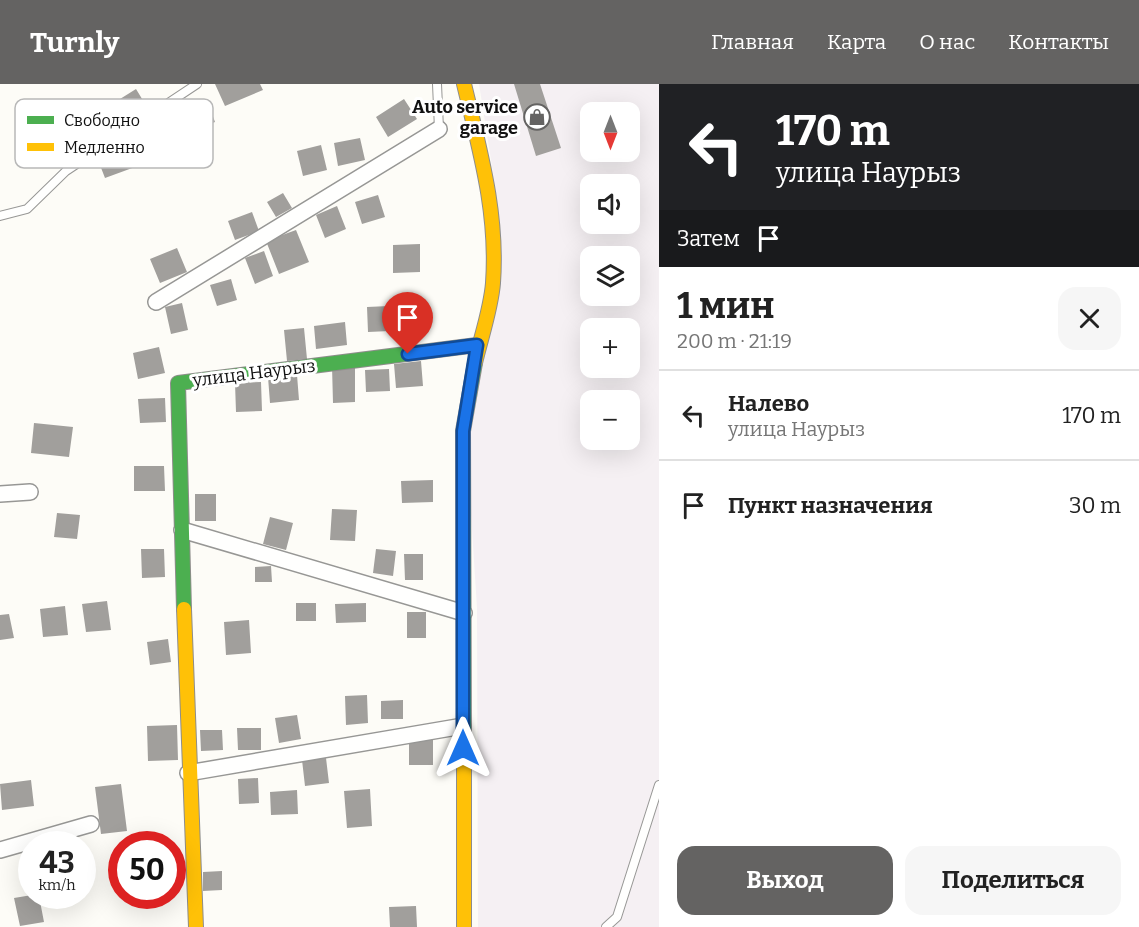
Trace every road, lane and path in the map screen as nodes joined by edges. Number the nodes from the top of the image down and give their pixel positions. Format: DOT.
graph roads {
  1 [pos="197,84"];
  2 [pos="437,84"];
  3 [pos="464,84"];
  4 [pos="174,99"];
  5 [pos="439,129"];
  6 [pos="71,168"];
  7 [pos="0,216"];
  8 [pos="156,302"];
  9 [pos="477,345"];
  10 [pos="30,492"];
  11 [pos="0,494"];
  12 [pos="182,530"];
  13 [pos="464,613"];
  14 [pos="463,726"];
  15 [pos="188,773"];
  16 [pos="659,785"];
  17 [pos="91,824"];
  18 [pos="0,850"];
  19 [pos="196,927"];
  20 [pos="464,927"];
  21 [pos="606,927"];
  1 -- 4 [label="lane"];
  2 -- 5 [label="lane"];
  3 -- 9 [label="main road"];
  5 -- 8 [label="street"];
  6 -- 7 [label="lane"];
  9 -- 12 [label="main road, улица Наурыз"];
  9 -- 13 [label="main road"];
  10 -- 11 [label="street"];
  12 -- 13 [label="street"];
  12 -- 15 [label="main road, улица Наурыз"];
  13 -- 14 [label="main road"];
  14 -- 15 [label="street"];
  14 -- 20 [label="main road"];
  15 -- 19 [label="main road, улица Наурыз"];
  16 -- 21 [label="lane"];
  17 -- 18 [label="street"];
}
